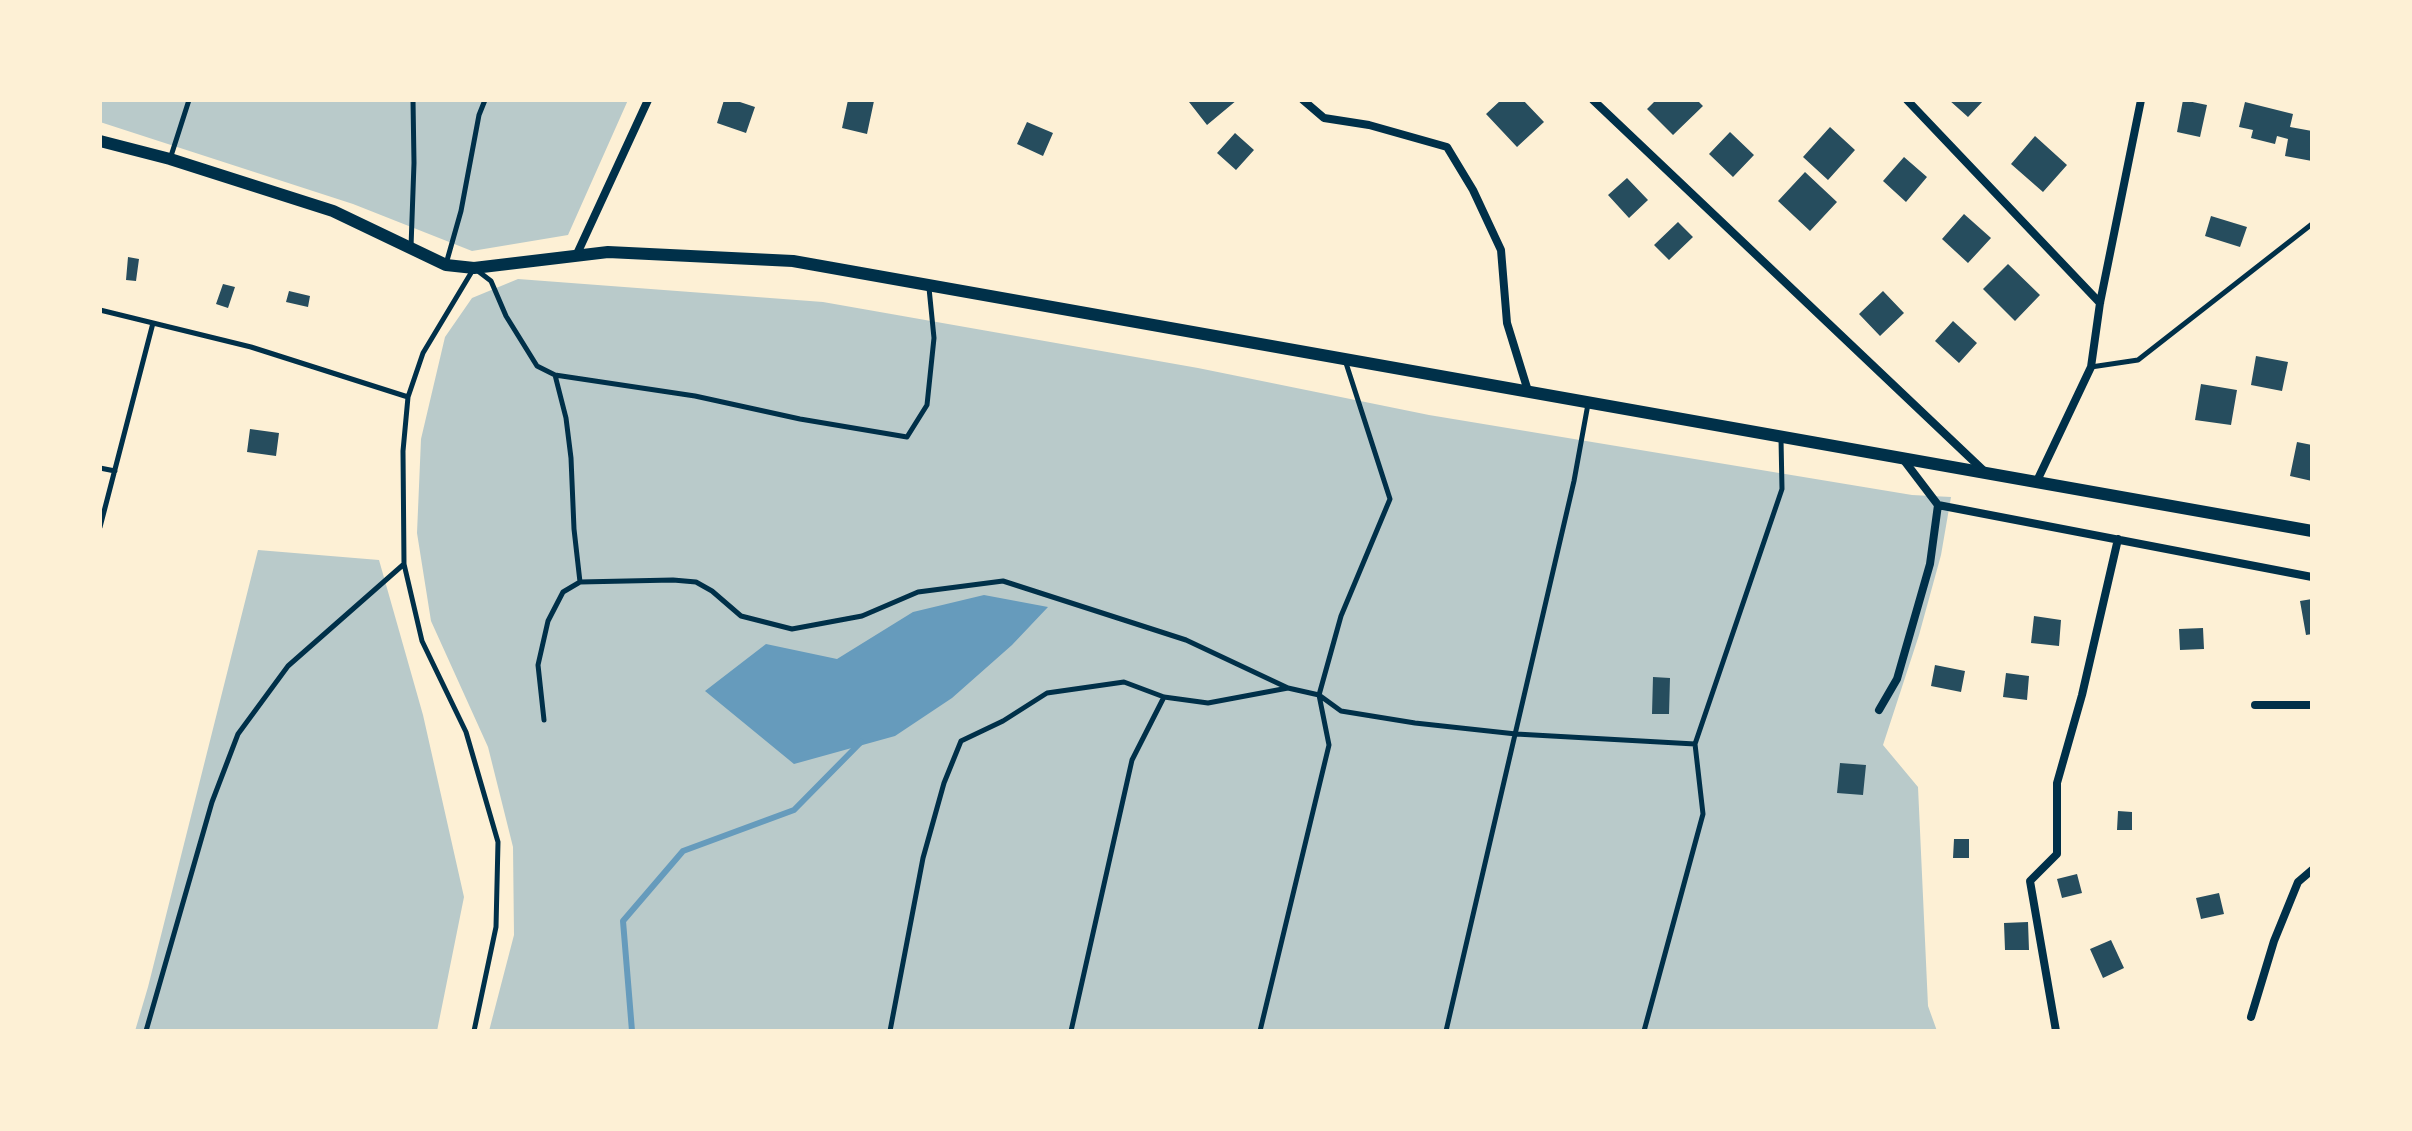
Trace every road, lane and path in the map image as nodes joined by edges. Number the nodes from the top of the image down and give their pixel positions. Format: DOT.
graph roads {
  1 [pos="189,100"];
  2 [pos="413,100"];
  3 [pos="485,100"];
  4 [pos="648,100"];
  5 [pos="1303,100"];
  6 [pos="1593,100"];
  7 [pos="1907,100"];
  8 [pos="2141,100"];
  9 [pos="100,141"];
  10 [pos="170,159"];
  11 [pos="2312,224"];
  12 [pos="411,247"];
  13 [pos="576,256"];
  14 [pos="446,265"];
  15 [pos="474,268"];
  16 [pos="928,284"];
  17 [pos="2100,303"];
  18 [pos="100,310"];
  19 [pos="153,323"];
  20 [pos="1345,359"];
  21 [pos="2091,367"];
  22 [pos="555,375"];
  23 [pos="1528,391"];
  24 [pos="408,397"];
  25 [pos="1589,403"];
  26 [pos="1781,437"];
  27 [pos="1903,459"];
  28 [pos="100,468"];
  29 [pos="115,471"];
  30 [pos="1988,474"];
  31 [pos="2036,483"];
  32 [pos="1938,505"];
  33 [pos="100,527"];
  34 [pos="2312,531"];
  35 [pos="2118,539"];
  36 [pos="404,564"];
  37 [pos="2312,577"];
  38 [pos="580,582"];
  39 [pos="1288,688"];
  40 [pos="1319,695"];
  41 [pos="1164,697"];
  42 [pos="2255,705"];
  43 [pos="2312,705"];
  44 [pos="1879,710"];
  45 [pos="544,720"];
  46 [pos="1516,734"];
  47 [pos="1695,744"];
  48 [pos="2312,870"];
  49 [pos="2251,1017"];
  50 [pos="146,1031"];
  51 [pos="474,1031"];
  52 [pos="890,1031"];
  53 [pos="1071,1031"];
  54 [pos="1260,1031"];
  55 [pos="1446,1031"];
  56 [pos="1644,1031"];
  57 [pos="2056,1031"];
  1 -- 10 [label="lane"];
  2 -- 12 [label="lane"];
  3 -- 14 [label="lane"];
  4 -- 13 [label="street"];
  5 -- 23 [label="street"];
  6 -- 30 [label="street"];
  7 -- 17 [label="street"];
  8 -- 17 [label="street"];
  9 -- 10 [label="street"];
  10 -- 12 [label="street"];
  11 -- 21 [label="lane"];
  12 -- 14 [label="street"];
  13 -- 15 [label="street"];
  13 -- 16 [label="street"];
  14 -- 15 [label="street"];
  15 -- 22 [label="lane"];
  15 -- 24 [label="lane"];
  16 -- 20 [label="street"];
  16 -- 22 [label="lane"];
  17 -- 21 [label="street"];
  18 -- 19 [label="lane"];
  19 -- 24 [label="lane"];
  19 -- 29 [label="lane"];
  20 -- 23 [label="street"];
  20 -- 40 [label="lane"];
  21 -- 31 [label="street"];
  22 -- 38 [label="lane"];
  23 -- 25 [label="street"];
  24 -- 36 [label="lane"];
  25 -- 26 [label="street"];
  25 -- 46 [label="lane"];
  26 -- 27 [label="street"];
  26 -- 47 [label="lane"];
  27 -- 30 [label="street"];
  27 -- 32 [label="street"];
  28 -- 29 [label="lane"];
  29 -- 33 [label="lane"];
  30 -- 31 [label="street"];
  31 -- 34 [label="street"];
  32 -- 35 [label="street"];
  32 -- 44 [label="street"];
  35 -- 37 [label="street"];
  35 -- 57 [label="street"];
  36 -- 50 [label="lane"];
  36 -- 51 [label="lane"];
  38 -- 39 [label="lane"];
  38 -- 45 [label="lane"];
  39 -- 40 [label="lane"];
  39 -- 41 [label="lane"];
  40 -- 46 [label="lane"];
  40 -- 54 [label="lane"];
  41 -- 52 [label="lane"];
  41 -- 53 [label="lane"];
  42 -- 43 [label="street"];
  46 -- 47 [label="lane"];
  46 -- 55 [label="lane"];
  47 -- 56 [label="lane"];
  48 -- 49 [label="street"];
}
